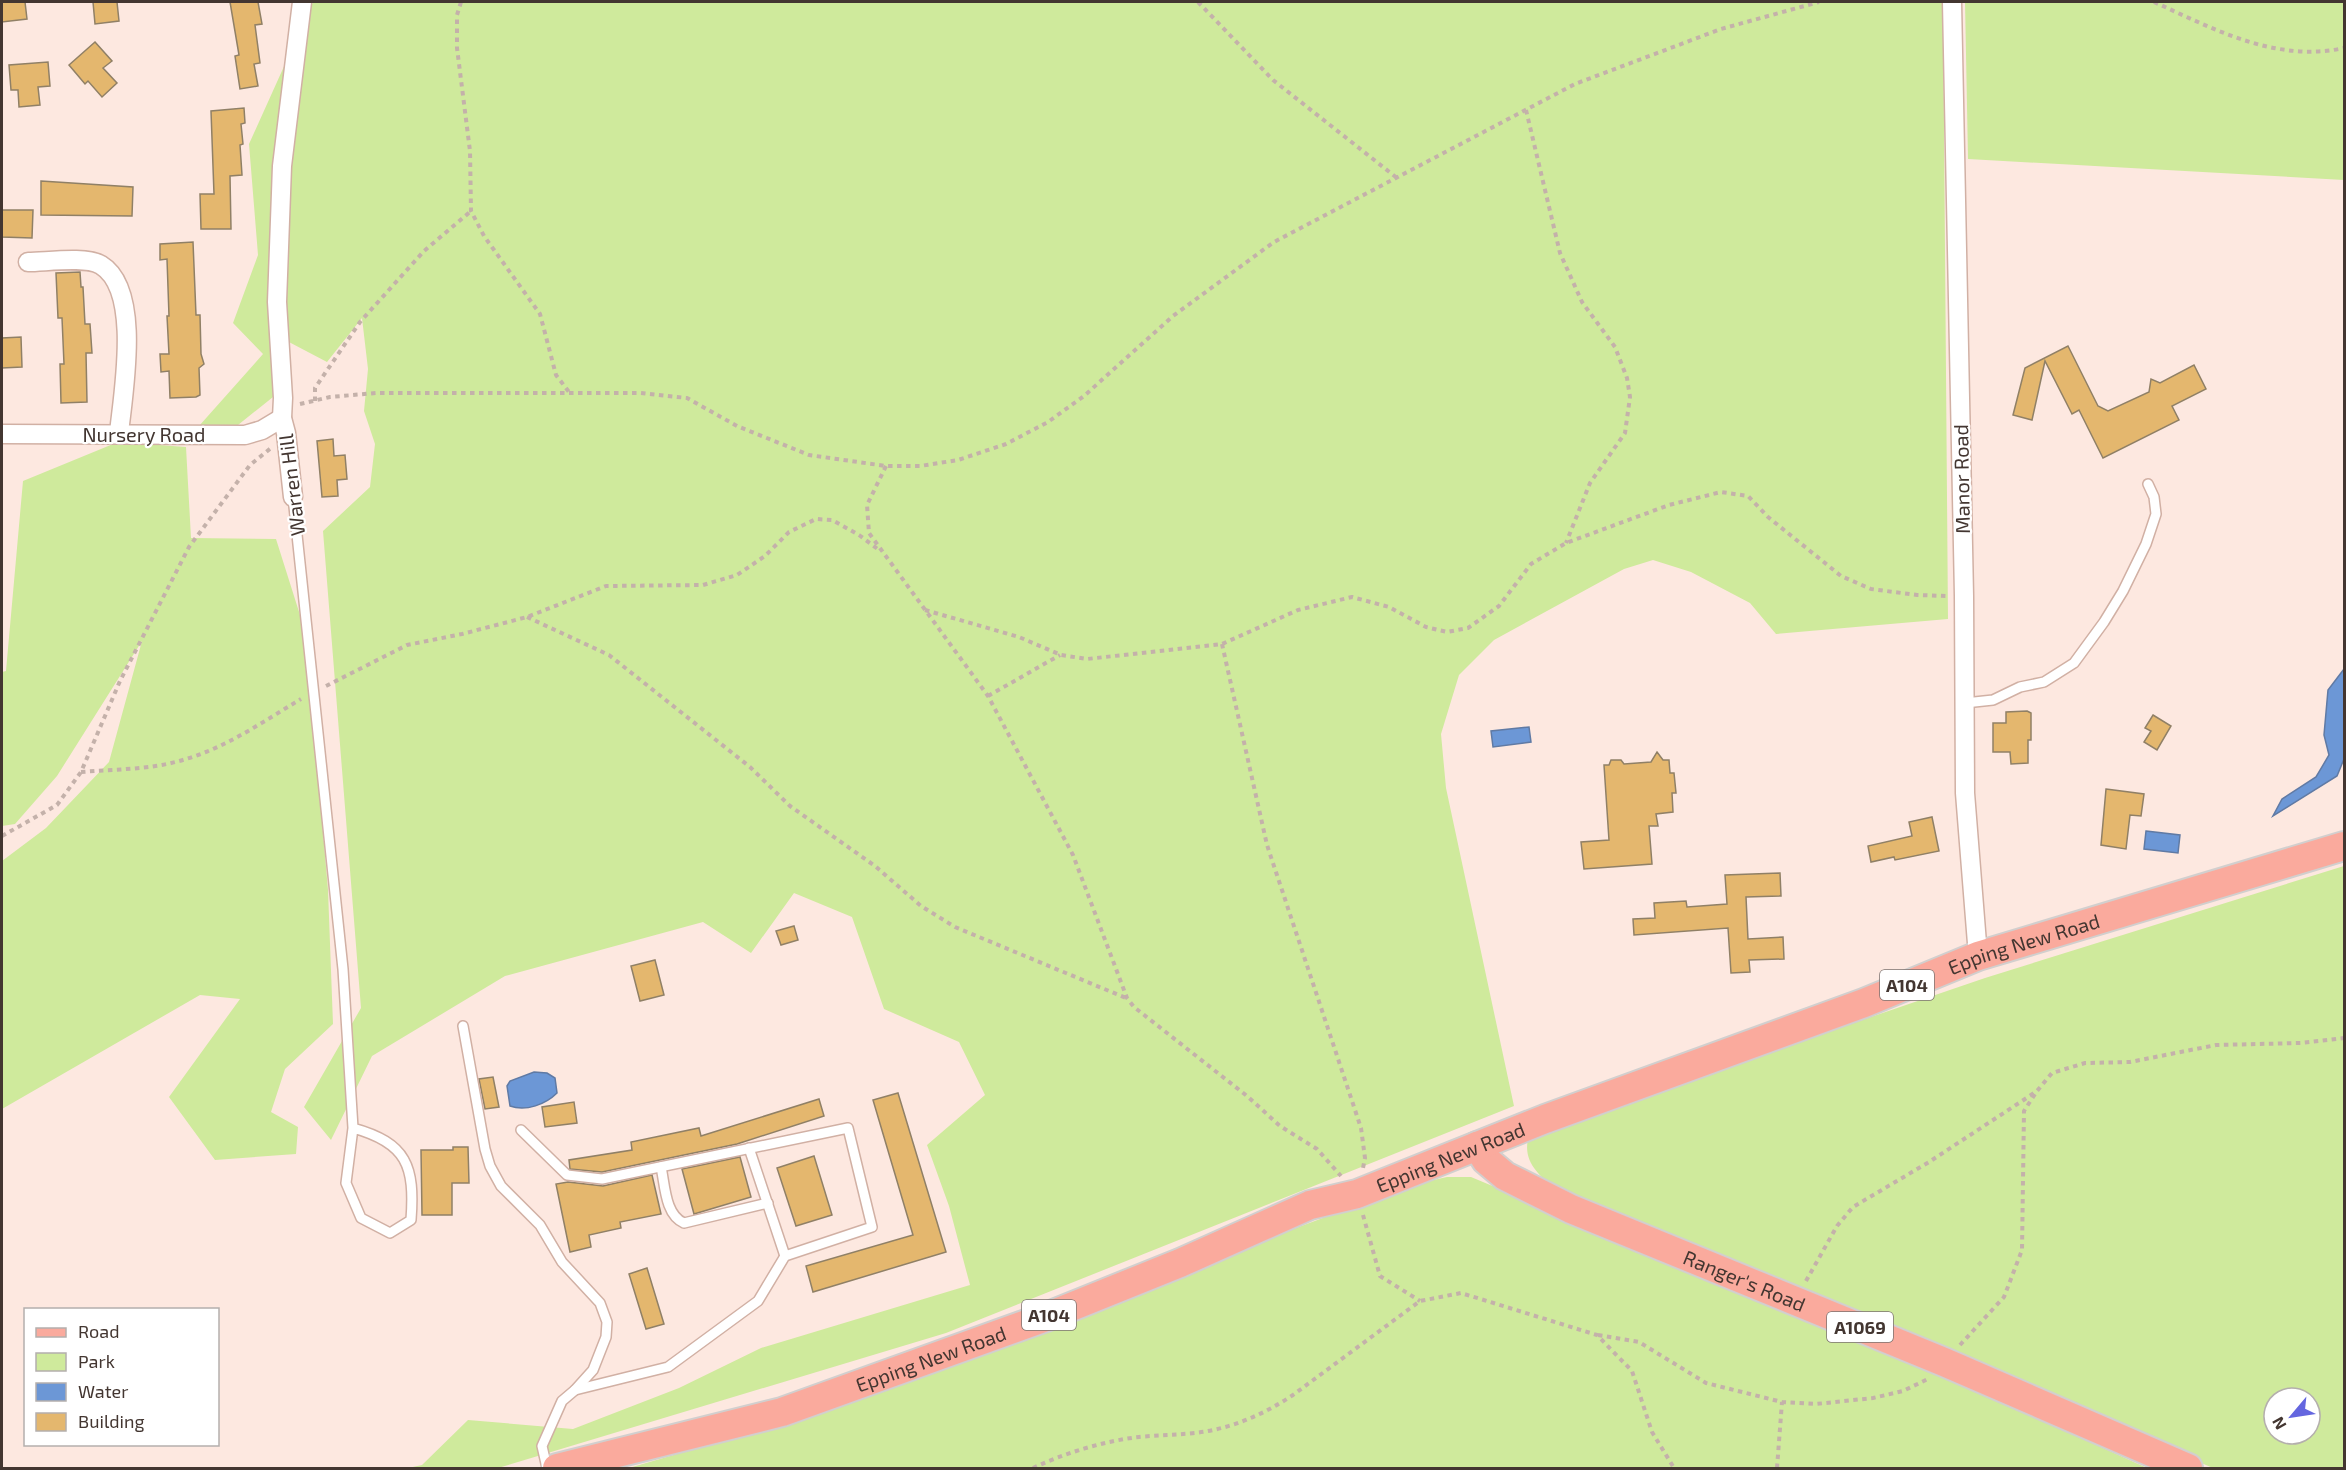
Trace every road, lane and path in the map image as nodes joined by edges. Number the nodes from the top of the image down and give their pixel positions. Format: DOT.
graph roads {
  1 [pos="302,2"];
  2 [pos="461,2"];
  3 [pos="1197,2"];
  4 [pos="1819,2"];
  5 [pos="1952,2"];
  6 [pos="2154,2"];
  7 [pos="2344,48"];
  8 [pos="1526,110"];
  9 [pos="1397,178"];
  10 [pos="471,212"];
  11 [pos="28,262"];
  12 [pos="569,392"];
  13 [pos="315,401"];
  14 [pos="284,420"];
  15 [pos="119,433"];
  16 [pos="2,434"];
  17 [pos="886,466"];
  18 [pos="2148,484"];
  19 [pos="293,497"];
  20 [pos="1566,543"];
  21 [pos="885,554"];
  22 [pos="1964,596"];
  23 [pos="925,610"];
  24 [pos="526,617"];
  25 [pos="1222,644"];
  26 [pos="1061,655"];
  27 [pos="315,692"];
  28 [pos="988,696"];
  29 [pos="1965,703"];
  30 [pos="81,772"];
  31 [pos="2,837"];
  32 [pos="2344,846"];
  33 [pos="1978,956"];
  34 [pos="1127,998"];
  35 [pos="462,1026"];
  36 [pos="2344,1038"];
  37 [pos="353,1128"];
  38 [pos="521,1130"];
  39 [pos="1477,1146"];
  40 [pos="750,1148"];
  41 [pos="661,1167"];
  42 [pos="1358,1194"];
  43 [pos="768,1203"];
  44 [pos="786,1256"];
  45 [pos="1800,1284"];
  46 [pos="1420,1301"];
  47 [pos="574,1390"];
  48 [pos="1782,1402"];
  49 [pos="547,1468"];
  50 [pos="557,1468"];
  51 [pos="1033,1468"];
  52 [pos="1674,1468"];
  53 [pos="1777,1468"];
  54 [pos="2188,1468"];
  1 -- 14 [label="street, Warren Hill"];
  2 -- 10 [label="path"];
  3 -- 9 [label="path"];
  4 -- 8 [label="path"];
  5 -- 22 [label="street, Manor Road"];
  6 -- 7 [label="path"];
  8 -- 9 [label="path"];
  8 -- 20 [label="path"];
  9 -- 17 [label="path"];
  10 -- 12 [label="path"];
  10 -- 13 [label="path"];
  11 -- 15 [label="street"];
  12 -- 13 [label="path"];
  12 -- 17 [label="path"];
  13 -- 14 [label="path"];
  14 -- 15 [label="street, Nursery Road"];
  14 -- 19 [label="street, Warren Hill"];
  14 -- 30 [label="path"];
  15 -- 16 [label="street, Nursery Road"];
  17 -- 21 [label="path"];
  18 -- 29 [label="lane"];
  19 -- 27 [label="lane, Warren Hill"];
  20 -- 22 [label="path"];
  20 -- 25 [label="path"];
  21 -- 23 [label="path"];
  21 -- 24 [label="path"];
  22 -- 29 [label="street, Manor Road"];
  23 -- 26 [label="path"];
  23 -- 28 [label="path"];
  24 -- 27 [label="path"];
  24 -- 34 [label="path"];
  25 -- 26 [label="path"];
  25 -- 42 [label="path"];
  26 -- 28 [label="path"];
  27 -- 30 [label="path"];
  27 -- 37 [label="lane, Warren Hill"];
  28 -- 34 [label="path"];
  29 -- 33 [label="street, Manor Road"];
  30 -- 31 [label="path"];
  32 -- 33 [label="main road, Epping New Road / A104"];
  33 -- 39 [label="main road, Epping New Road / A104"];
  34 -- 42 [label="path"];
  35 -- 47 [label="lane"];
  36 -- 45 [label="path"];
  37 -- 37 [label="lane, Warren Hill"];
  38 -- 41 [label="lane"];
  39 -- 42 [label="main road, Epping New Road / A104"];
  39 -- 54 [label="main road, Ranger's Road / A1069"];
  40 -- 41 [label="lane"];
  40 -- 43 [label="lane"];
  40 -- 44 [label="lane"];
  41 -- 43 [label="lane"];
  42 -- 46 [label="path"];
  42 -- 50 [label="main road, Epping New Road / A104"];
  43 -- 44 [label="lane"];
  44 -- 47 [label="lane"];
  46 -- 51 [label="path"];
  46 -- 52 [label="path"];
  47 -- 49 [label="lane"];
  48 -- 53 [label="path"];
}
